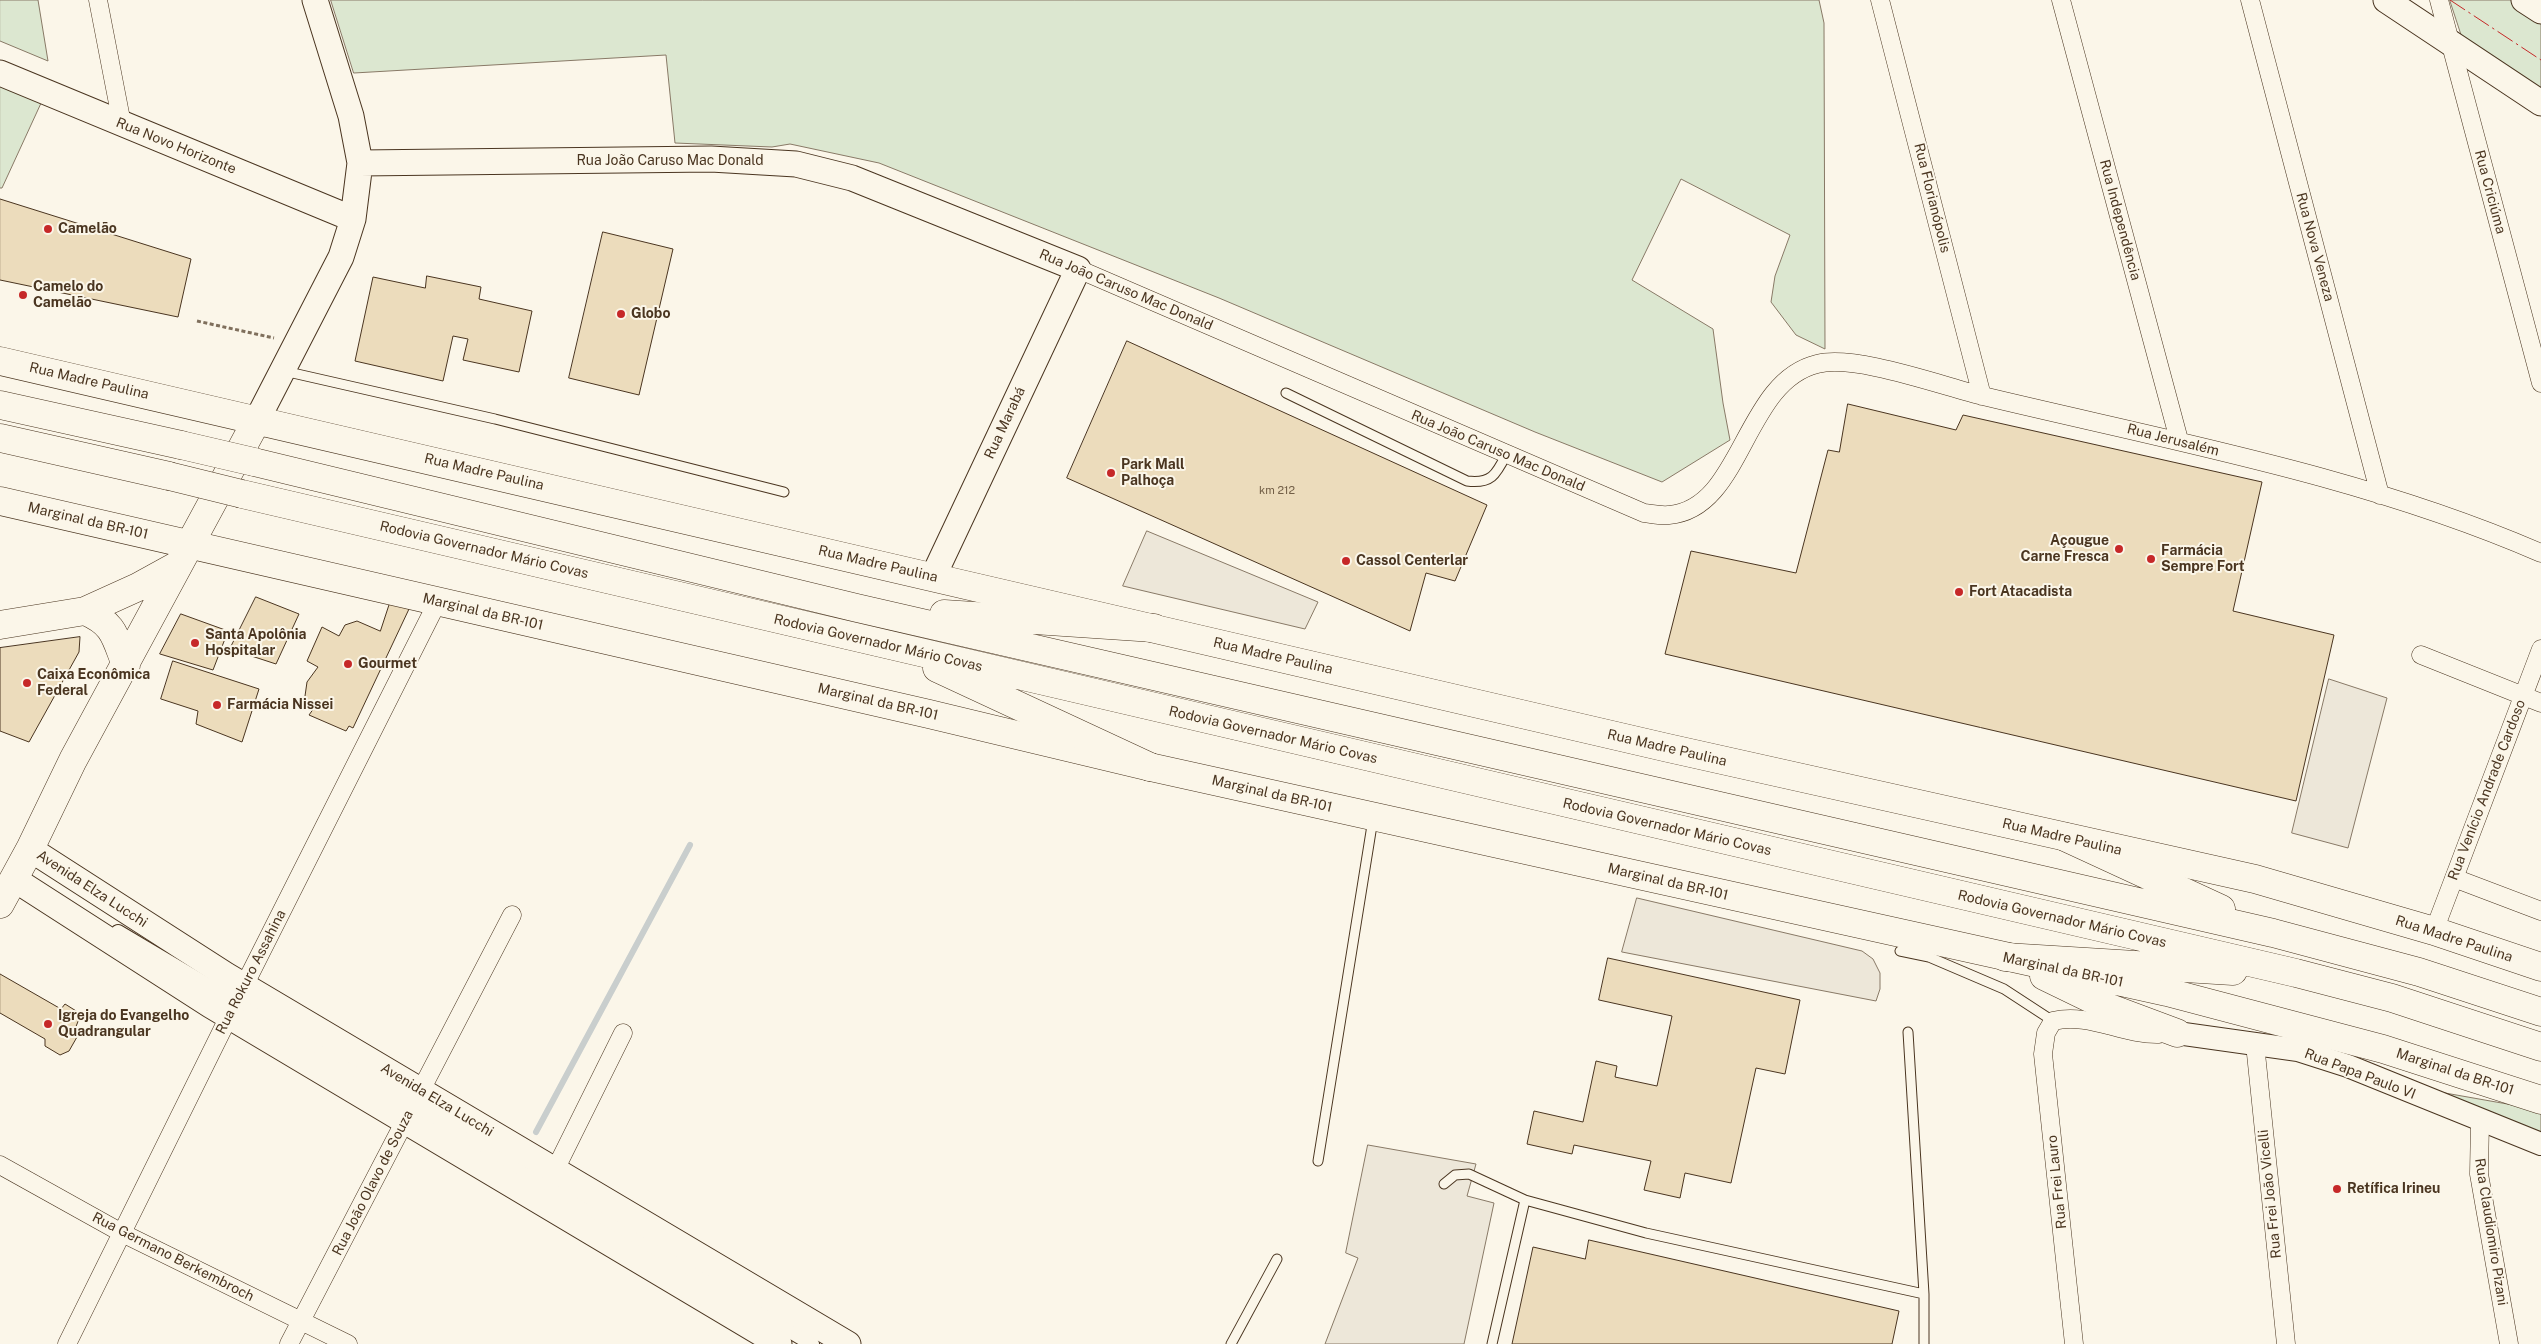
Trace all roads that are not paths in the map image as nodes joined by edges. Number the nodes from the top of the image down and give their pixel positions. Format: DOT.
graph roads {
  1 [pos="98,0"];
  2 [pos="315,0"];
  3 [pos="1880,0"];
  4 [pos="2061,0"];
  5 [pos="2250,0"];
  6 [pos="2386,0"];
  7 [pos="2439,0"];
  8 [pos="2524,0"];
  9 [pos="2541,11"];
  10 [pos="2451,43"];
  11 [pos="0,73"];
  12 [pos="2541,103"];
  13 [pos="122,124"];
  14 [pos="360,163"];
  15 [pos="353,219"];
  16 [pos="1078,269"];
  17 [pos="0,361"];
  18 [pos="283,370"];
  19 [pos="1799,370"];
  20 [pos="2541,383"];
  21 [pos="1286,393"];
  22 [pos="1982,396"];
  23 [pos="0,405"];
  24 [pos="257,420"];
  25 [pos="0,438"];
  26 [pos="2179,440"];
  27 [pos="1506,455"];
  28 [pos="784,492"];
  29 [pos="2380,495"];
  30 [pos="0,501"];
  31 [pos="211,505"];
  32 [pos="2541,553"];
  33 [pos="184,555"];
  34 [pos="233,555"];
  35 [pos="932,577"];
  36 [pos="438,601"];
  37 [pos="858,608"];
  38 [pos="85,611"];
  39 [pos="0,625"];
  40 [pos="1154,628"];
  41 [pos="886,644"];
  42 [pos="2541,649"];
  43 [pos="2421,655"];
  44 [pos="126,666"];
  45 [pos="2523,696"];
  46 [pos="2541,703"];
  47 [pos="1150,767"];
  48 [pos="1374,817"];
  49 [pos="2065,838"];
  50 [pos="30,849"];
  51 [pos="2454,878"];
  52 [pos="14,879"];
  53 [pos="43,888"];
  54 [pos="0,904"];
  55 [pos="2541,911"];
  56 [pos="512,915"];
  57 [pos="2434,931"];
  58 [pos="2273,933"];
  59 [pos="1900,951"];
  60 [pos="2005,957"];
  61 [pos="2541,967"];
  62 [pos="2296,973"];
  63 [pos="236,1001"];
  64 [pos="2541,1012"];
  65 [pos="2053,1021"];
  66 [pos="1908,1032"];
  67 [pos="623,1033"];
  68 [pos="2177,1033"];
  69 [pos="2255,1044"];
  70 [pos="2541,1047"];
  71 [pos="2541,1100"];
  72 [pos="413,1106"];
  73 [pos="2480,1120"];
  74 [pos="2541,1144"];
  75 [pos="1318,1161"];
  76 [pos="0,1165"];
  77 [pos="555,1170"];
  78 [pos="1444,1184"];
  79 [pos="1525,1200"];
  80 [pos="122,1232"];
  81 [pos="1276,1259"];
  82 [pos="1924,1294"];
  83 [pos="300,1322"];
  84 [pos="67,1344"];
  85 [pos="289,1344"];
  86 [pos="348,1344"];
  87 [pos="779,1344"];
  88 [pos="812,1344"];
  89 [pos="848,1344"];
  90 [pos="1231,1344"];
  91 [pos="1492,1344"];
  92 [pos="1924,1344"];
  93 [pos="2074,1344"];
  94 [pos="2286,1344"];
  95 [pos="2509,1344"];
  1 -- 13 [label="street"];
  2 -- 14 [label="main road"];
  3 -- 22 [label="street, Rua Florianópolis"];
  4 -- 26 [label="street, Rua Independência"];
  5 -- 29 [label="street, Rua Nova Veneza"];
  6 -- 10 [label="main road"];
  7 -- 10 [label="street, Rua Criciúma"];
  8 -- 9 [label="main road"];
  10 -- 12 [label="main road"];
  10 -- 20 [label="street, Rua Criciúma"];
  11 -- 13 [label="main road, Rua Novo Horizonte"];
  13 -- 15 [label="main road, Rua Novo Horizonte"];
  14 -- 15 [label="main road"];
  14 -- 16 [label="main road, Rua João Caruso Mac Donald"];
  15 -- 18 [label="main road"];
  16 -- 27 [label="street, Rua João Caruso Mac Donald"];
  16 -- 35 [label="main road, Rua Marabá"];
  17 -- 24 [label="main road, Rua Madre Paulina"];
  18 -- 24 [label="main road"];
  18 -- 28 [label="lane"];
  19 -- 22 [label="street, Rua Jerusalém"];
  19 -- 27 [label="street, Rua João Caruso Mac Donald"];
  21 -- 27 [label="lane"];
  22 -- 26 [label="street, Rua Jerusalém"];
  23 -- 37 [label="main road, bridge"];
  24 -- 31 [label="main road"];
  24 -- 35 [label="main road, Rua Madre Paulina"];
  25 -- 41 [label="main road, Rodovia Governador Mário Covas, bridge"];
  26 -- 29 [label="street, Rua Jerusalém"];
  29 -- 32 [label="street, Rua Jerusalém"];
  30 -- 33 [label="main road, Marginal da BR-101"];
  31 -- 33 [label="main road"];
  31 -- 34 [label="main road"];
  33 -- 34 [label="main road, Marginal da BR-101"];
  33 -- 38 [label="main road"];
  33 -- 44 [label="main road"];
  34 -- 36 [label="main road, Marginal da BR-101"];
  35 -- 40 [label="main road, Rua Madre Paulina"];
  36 -- 47 [label="main road, Marginal da BR-101"];
  36 -- 63 [label="street, Rua Rokuro Assahina"];
  37 -- 40 [label="main road"];
  37 -- 58 [label="main road"];
  38 -- 39 [label="main road"];
  38 -- 44 [label="main road"];
  40 -- 49 [label="main road, Rua Madre Paulina"];
  41 -- 47 [label="main road"];
  41 -- 62 [label="main road, Rodovia Governador Mário Covas"];
  42 -- 45 [label="street, Rua Venício Andrade Cardoso"];
  43 -- 45 [label="street"];
  44 -- 50 [label="main road"];
  45 -- 46 [label="street"];
  45 -- 51 [label="street, Rua Venício Andrade Cardoso"];
  47 -- 48 [label="main road, Marginal da BR-101"];
  48 -- 60 [label="main road, Marginal da BR-101"];
  48 -- 75 [label="lane"];
  49 -- 57 [label="main road, Rua Madre Paulina"];
  49 -- 58 [label="main road"];
  50 -- 52 [label="main road"];
  50 -- 63 [label="main road, Avenida Elza Lucchi"];
  51 -- 55 [label="street"];
  51 -- 57 [label="street, Rua Venício Andrade Cardoso"];
  52 -- 54 [label="main road"];
  52 -- 63 [label="main road, Avenida Elza Lucchi"];
  53 -- 63 [label="street"];
  56 -- 72 [label="street, Rua João Olavo de Souza"];
  57 -- 61 [label="main road, Rua Madre Paulina"];
  58 -- 64 [label="main road"];
  59 -- 65 [label="lane"];
  60 -- 62 [label="main road"];
  60 -- 68 [label="main road"];
  60 -- 71 [label="main road, Marginal da BR-101"];
  62 -- 70 [label="main road, Rodovia Governador Mário Covas"];
  63 -- 72 [label="main road, Avenida Elza Lucchi"];
  63 -- 72 [label="main road, Avenida Elza Lucchi"];
  63 -- 80 [label="street, Rua Rokuro Assahina"];
  65 -- 68 [label="street, Rua Papa Paulo VI"];
  65 -- 93 [label="street, Rua Frei Lauro"];
  66 -- 82 [label="lane"];
  67 -- 77 [label="street"];
  68 -- 69 [label="street, Rua Papa Paulo VI"];
  69 -- 73 [label="street, Rua Papa Paulo VI"];
  69 -- 94 [label="street, Rua Frei João Vicelli"];
  72 -- 77 [label="main road, Avenida Elza Lucchi"];
  72 -- 83 [label="street, Rua João Olavo de Souza"];
  72 -- 87 [label="main road, Avenida Elza Lucchi"];
  72 -- 88 [label="street"];
  73 -- 74 [label="street, Rua Papa Paulo VI"];
  73 -- 95 [label="street, Rua Claudiomiro Pizani"];
  76 -- 80 [label="street, Rua Germano Berkembroch"];
  77 -- 89 [label="main road, Avenida Elza Lucchi"];
  78 -- 79 [label="lane"];
  79 -- 82 [label="lane"];
  79 -- 91 [label="lane"];
  80 -- 83 [label="street, Rua Germano Berkembroch"];
  80 -- 84 [label="street, Rua Rokuro Assahina"];
  81 -- 90 [label="lane"];
  82 -- 92 [label="lane"];
  83 -- 85 [label="street, Rua João Olavo de Souza"];
  83 -- 86 [label="street, Rua Germano Berkembroch"];
}
